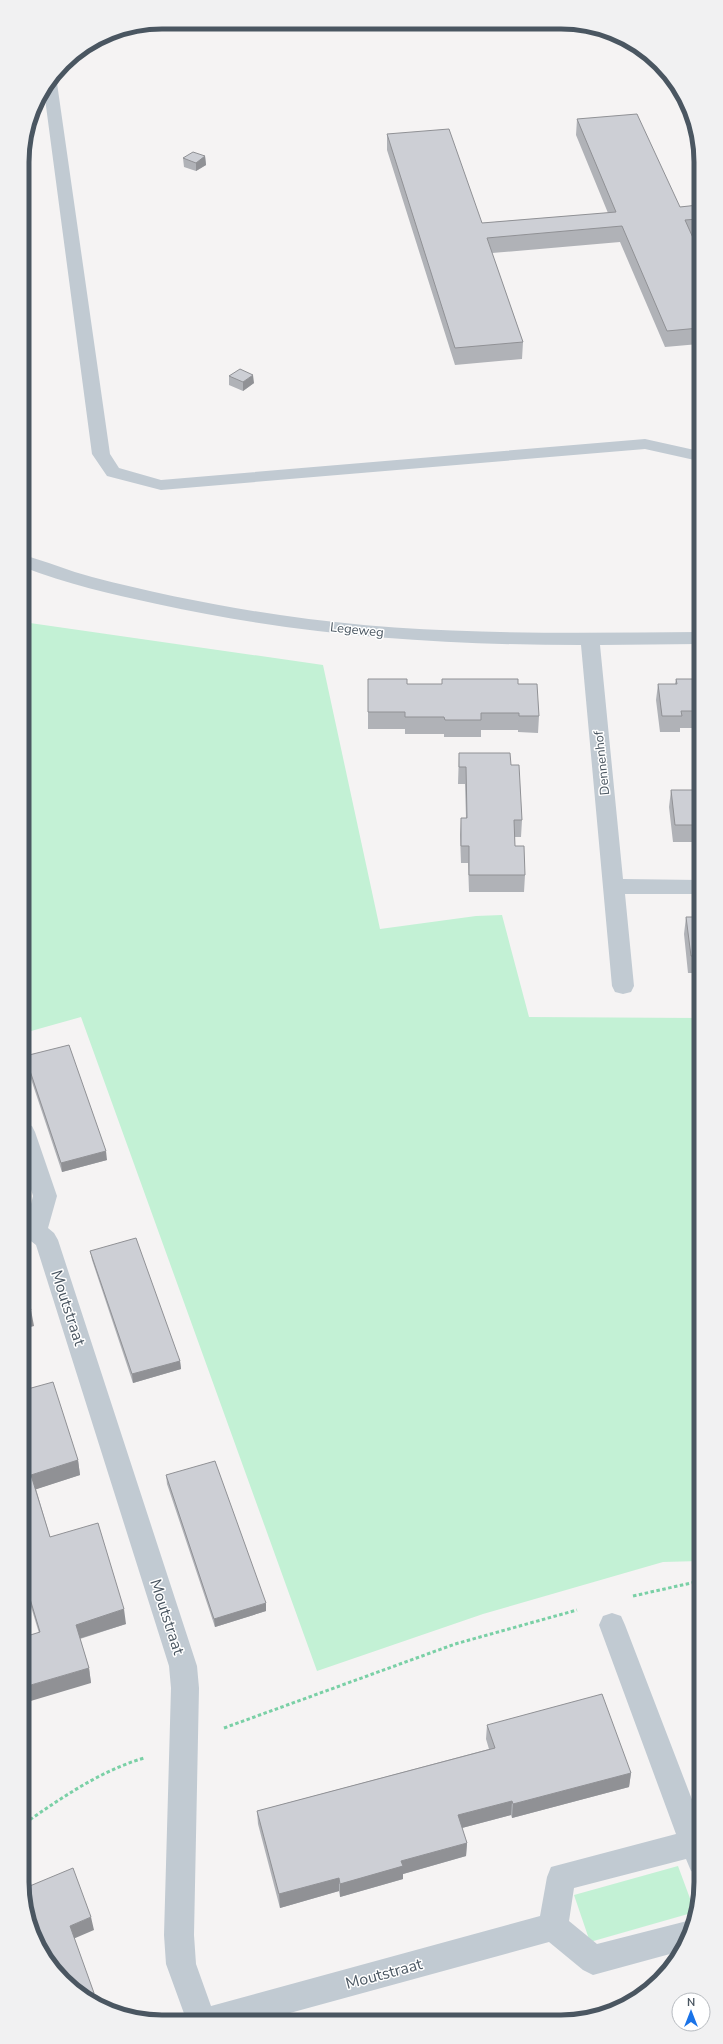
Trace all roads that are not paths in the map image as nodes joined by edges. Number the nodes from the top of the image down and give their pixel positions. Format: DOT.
graph roads {
  1 [pos="51,89"];
  2 [pos="694,455"];
  3 [pos="29,562"];
  4 [pos="694,638"];
  5 [pos="590,640"];
  6 [pos="614,886"];
  7 [pos="694,886"];
  8 [pos="623,986"];
  9 [pos="29,1147"];
  10 [pos="30,1231"];
  11 [pos="612,1625"];
  12 [pos="694,1844"];
  13 [pos="694,1853"];
  14 [pos="553,1927"];
  15 [pos="682,1936"];
  16 [pos="200,2015"];
  17 [pos="230,2015"];
  1 -- 2 [label="street"];
  3 -- 5 [label="street, Legeweg"];
  4 -- 5 [label="street, Legeweg"];
  5 -- 6 [label="street, Dennenhof"];
  6 -- 7 [label="street"];
  6 -- 8 [label="street, Dennenhof"];
  9 -- 10 [label="street, Moutstraat"];
  10 -- 16 [label="street, Moutstraat"];
  11 -- 12 [label="street"];
  13 -- 14 [label="street"];
  14 -- 15 [label="street"];
  14 -- 17 [label="street, Moutstraat"];
}
